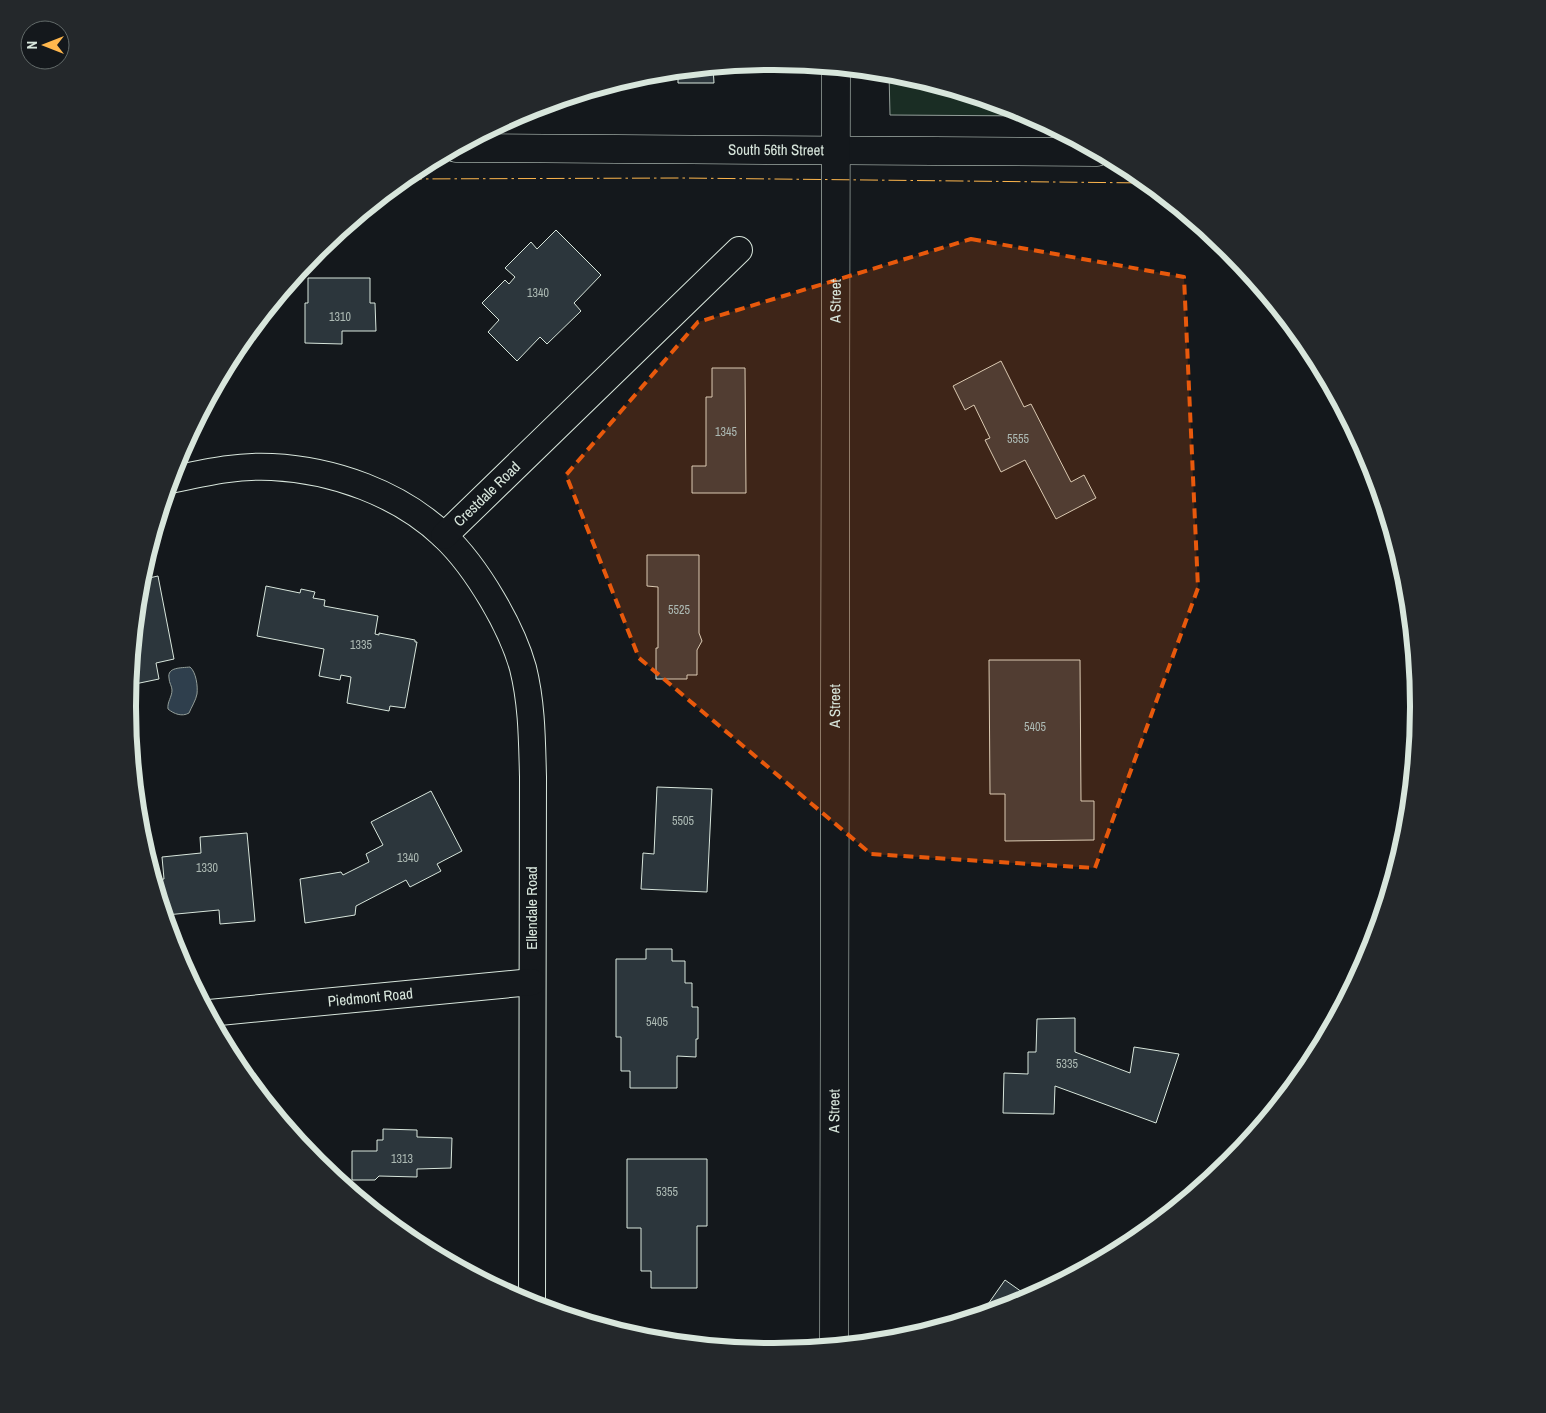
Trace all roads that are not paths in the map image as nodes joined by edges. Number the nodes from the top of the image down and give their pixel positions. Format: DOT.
graph roads {
  1 [pos="836,73"];
  2 [pos="468,148"];
  3 [pos="836,151"];
  4 [pos="1085,152"];
  5 [pos="739,250"];
  6 [pos="179,478"];
  7 [pos="444,536"];
  8 [pos="532,982"];
  9 [pos="215,1012"];
  10 [pos="532,1296"];
  11 [pos="834,1340"];
  1 -- 3 [label="main road, A Street"];
  2 -- 3 [label="main road, South 56th Street"];
  3 -- 4 [label="main road, South 56th Street"];
  3 -- 11 [label="main road, A Street"];
  5 -- 7 [label="street, Crestdale Road"];
  6 -- 7 [label="street, Crestdale Road"];
  7 -- 8 [label="street, Ellendale Road"];
  8 -- 9 [label="street, Piedmont Road"];
  8 -- 10 [label="street, Ellendale Road"];
}
